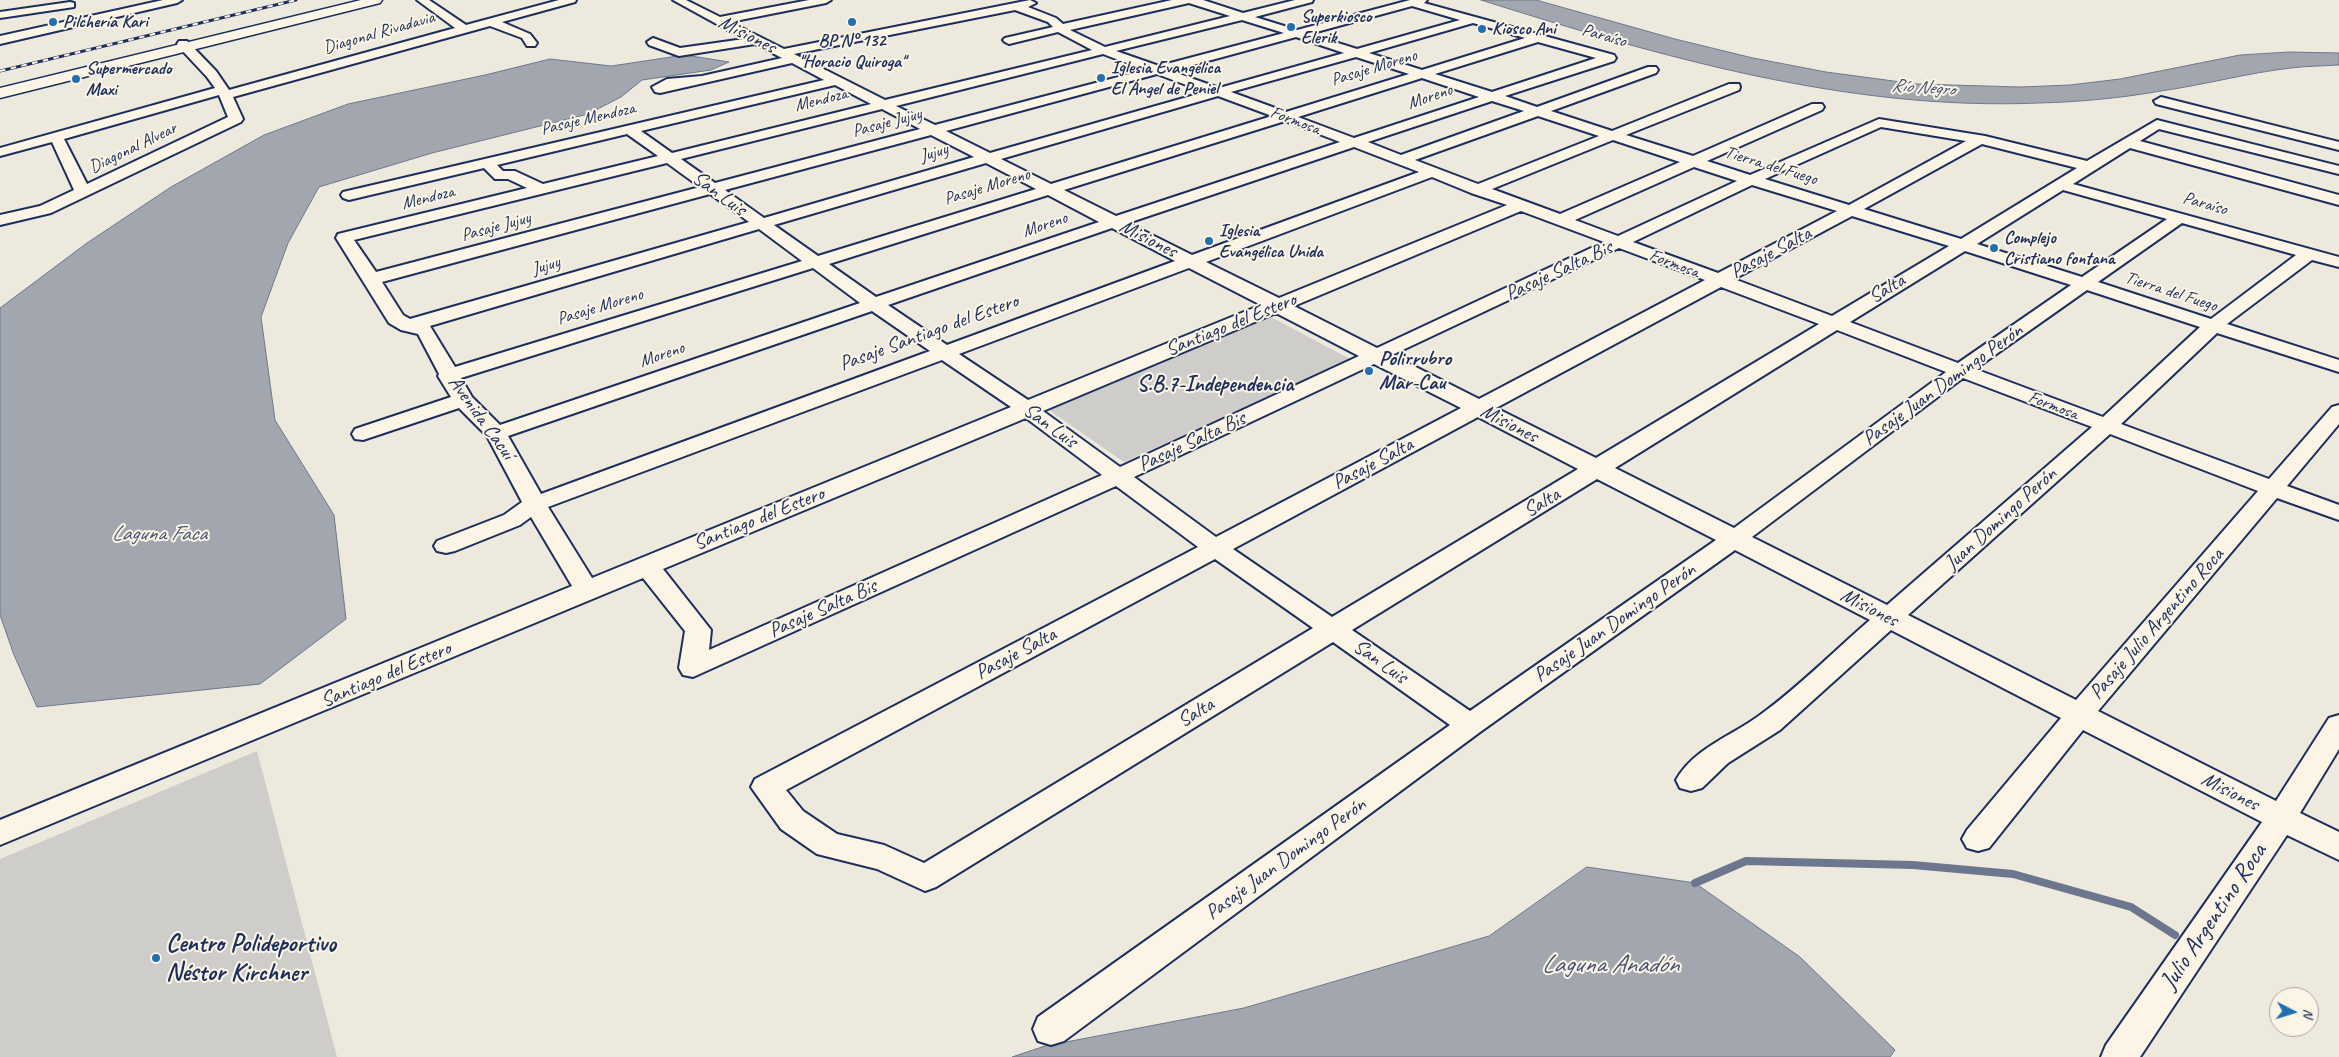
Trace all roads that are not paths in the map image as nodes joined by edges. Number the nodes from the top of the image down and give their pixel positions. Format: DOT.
graph roads {
  1 [pos="177,0"];
  2 [pos="364,0"];
  3 [pos="376,0"];
  4 [pos="422,0"];
  5 [pos="571,0"];
  6 [pos="678,0"];
  7 [pos="826,0"];
  8 [pos="1045,0"];
  9 [pos="1186,0"];
  10 [pos="1192,0"];
  11 [pos="1308,0"];
  12 [pos="1417,2"];
  13 [pos="151,3"];
  14 [pos="547,3"];
  15 [pos="759,3"];
  16 [pos="70,5"];
  17 [pos="1015,6"];
  18 [pos="772,10"];
  19 [pos="468,14"];
  20 [pos="0,15"];
  21 [pos="1241,17"];
  22 [pos="448,19"];
  23 [pos="718,20"];
  24 [pos="1472,20"];
  25 [pos="491,22"];
  26 [pos="430,24"];
  27 [pos="463,29"];
  28 [pos="1060,29"];
  29 [pos="1295,34"];
  30 [pos="1538,38"];
  31 [pos="0,40"];
  32 [pos="758,40"];
  33 [pos="1009,40"];
  34 [pos="653,42"];
  35 [pos="531,43"];
  36 [pos="184,46"];
  37 [pos="1102,50"];
  38 [pos="1355,53"];
  39 [pos="788,56"];
  40 [pos="1608,58"];
  41 [pos="1160,70"];
  42 [pos="1422,74"];
  43 [pos="702,80"];
  44 [pos="836,81"];
  45 [pos="1734,87"];
  46 [pos="0,91"];
  47 [pos="1217,92"];
  48 [pos="224,93"];
  49 [pos="1492,96"];
  50 [pos="2161,101"];
  51 [pos="882,105"];
  52 [pos="1817,107"];
  53 [pos="1538,111"];
  54 [pos="1284,116"];
  55 [pos="629,129"];
  56 [pos="934,130"];
  57 [pos="1613,135"];
  58 [pos="56,136"];
  59 [pos="1980,139"];
  60 [pos="2129,143"];
  61 [pos="1355,144"];
  62 [pos="2339,146"];
  63 [pos="0,152"];
  64 [pos="669,157"];
  65 [pos="987,158"];
  66 [pos="1400,161"];
  67 [pos="486,162"];
  68 [pos="1694,162"];
  69 [pos="2088,166"];
  70 [pos="2339,170"];
  71 [pos="1432,172"];
  72 [pos="1751,180"];
  73 [pos="2061,185"];
  74 [pos="540,189"];
  75 [pos="712,189"];
  76 [pos="1049,189"];
  77 [pos="1476,190"];
  78 [pos="83,193"];
  79 [pos="349,195"];
  80 [pos="2339,200"];
  81 [pos="1519,206"];
  82 [pos="1851,210"];
  83 [pos="2179,218"];
  84 [pos="0,220"];
  85 [pos="1559,221"];
  86 [pos="1114,222"];
  87 [pos="760,224"];
  88 [pos="344,238"];
  89 [pos="1618,243"];
  90 [pos="1961,244"];
  91 [pos="2308,254"];
  92 [pos="814,261"];
  93 [pos="1191,261"];
  94 [pos="2339,262"];
  95 [pos="372,279"];
  96 [pos="1719,281"];
  97 [pos="2084,284"];
  98 [pos="874,304"];
  99 [pos="1278,306"];
  100 [pos="1831,323"];
  101 [pos="2214,325"];
  102 [pos="408,326"];
  103 [pos="944,353"];
  104 [pos="1375,356"];
  105 [pos="2339,366"];
  106 [pos="1960,371"];
  107 [pos="448,376"];
  108 [pos="463,400"];
  109 [pos="1478,408"];
  110 [pos="1027,409"];
  111 [pos="2339,411"];
  112 [pos="2106,426"];
  113 [pos="496,433"];
  114 [pos="363,434"];
  115 [pos="1598,469"];
  116 [pos="1119,476"];
  117 [pos="2273,489"];
  118 [pos="535,504"];
  119 [pos="2339,514"];
  120 [pos="1734,539"];
  121 [pos="446,546"];
  122 [pos="1215,548"];
  123 [pos="646,565"];
  124 [pos="586,590"];
  125 [pos="1890,618"];
  126 [pos="1334,629"];
  127 [pos="2079,715"];
  128 [pos="1470,725"];
  129 [pos="2339,725"];
  130 [pos="1691,780"];
  131 [pos="2281,818"];
  132 [pos="0,833"];
  133 [pos="1978,839"];
  134 [pos="2339,848"];
  135 [pos="925,878"];
  136 [pos="1051,1030"];
  137 [pos="2119,1057"];
  1 -- 13 [label="street"];
  2 -- 36 [label="main road"];
  3 -- 36 [label="main road"];
  4 -- 22 [label="street"];
  5 -- 14 [label="street, Diagonal Rivadavia"];
  6 -- 23 [label="street, Misiones"];
  7 -- 18 [label="street"];
  8 -- 17 [label="street"];
  9 -- 28 [label="street"];
  10 -- 21 [label="street, Tierra del Fuego"];
  11 -- 21 [label="street, Mendoza"];
  12 -- 24 [label="street, Paraíso"];
  12 -- 29 [label="street, Pasaje Jujuy"];
  13 -- 31 [label="street"];
  14 -- 25 [label="street, Diagonal Rivadavia"];
  15 -- 18 [label="street"];
  16 -- 20 [label="street"];
  17 -- 28 [label="street, Formosa"];
  17 -- 39 [label="street"];
  18 -- 23 [label="street"];
  19 -- 22 [label="street"];
  21 -- 29 [label="street, Tierra del Fuego"];
  21 -- 37 [label="street, Mendoza"];
  22 -- 26 [label="street"];
  22 -- 27 [label="street"];
  23 -- 32 [label="street, Misiones"];
  24 -- 30 [label="street, Paraíso"];
  24 -- 38 [label="street, Jujuy"];
  25 -- 27 [label="street, Diagonal Rivadavia"];
  25 -- 35 [label="street"];
  27 -- 48 [label="street, Diagonal Rivadavia"];
  28 -- 33 [label="street"];
  28 -- 37 [label="street, Formosa"];
  29 -- 38 [label="street, Tierra del Fuego"];
  29 -- 41 [label="street, Pasaje Jujuy"];
  30 -- 40 [label="street, Paraíso"];
  30 -- 42 [label="street, Pasaje Moreno"];
  32 -- 34 [label="street"];
  32 -- 39 [label="street, Misiones"];
  36 -- 46 [label="main road"];
  36 -- 48 [label="street"];
  37 -- 41 [label="street, Formosa"];
  37 -- 51 [label="street, Mendoza"];
  38 -- 42 [label="street, Tierra del Fuego"];
  38 -- 47 [label="street, Jujuy"];
  39 -- 43 [label="street"];
  39 -- 44 [label="street, Misiones"];
  40 -- 49 [label="street, Moreno"];
  40 -- 53 [label="street, Paraíso"];
  41 -- 47 [label="street, Formosa"];
  41 -- 56 [label="street, Pasaje Jujuy"];
  42 -- 49 [label="street, Tierra del Fuego"];
  42 -- 54 [label="street, Pasaje Moreno"];
  44 -- 51 [label="street, Misiones"];
  44 -- 55 [label="street, Pasaje Mendoza"];
  45 -- 57 [label="street"];
  47 -- 54 [label="street, Formosa"];
  47 -- 65 [label="street, Jujuy"];
  48 -- 58 [label="street, Diagonal Rivadavia"];
  48 -- 78 [label="street, Diagonal Alvear"];
  49 -- 53 [label="street, Tierra del Fuego"];
  49 -- 61 [label="street, Moreno"];
  50 -- 62 [label="street"];
  51 -- 56 [label="street, Misiones"];
  51 -- 64 [label="street, Mendoza"];
  52 -- 68 [label="street"];
  53 -- 57 [label="street, Tierra del Fuego"];
  53 -- 66 [label="street"];
  54 -- 61 [label="street, Formosa"];
  54 -- 76 [label="street, Pasaje Moreno"];
  55 -- 64 [label="street, San Luis"];
  55 -- 67 [label="street, Pasaje Mendoza"];
  56 -- 65 [label="street, Misiones"];
  56 -- 75 [label="street, Pasaje Jujuy"];
  57 -- 68 [label="street, Tierra del Fuego"];
  57 -- 77 [label="street"];
  58 -- 63 [label="street, Diagonal Rivadavia"];
  58 -- 78 [label="street"];
  59 -- 69 [label="street"];
  59 -- 72 [label="street, Pasaje Salta Bis"];
  59 -- 82 [label="street, Pasaje Salta"];
  60 -- 69 [label="street, Salta"];
  60 -- 70 [label="street, Salta"];
  60 -- 80 [label="street"];
  61 -- 66 [label="street, Formosa"];
  61 -- 86 [label="street, Moreno"];
  64 -- 74 [label="street, Mendoza"];
  64 -- 75 [label="street, San Luis"];
  65 -- 76 [label="street, Misiones"];
  65 -- 87 [label="street, Jujuy"];
  66 -- 71 [label="street, Formosa"];
  67 -- 74 [label="street"];
  67 -- 79 [label="street, Pasaje Mendoza"];
  68 -- 72 [label="street, Tierra del Fuego"];
  68 -- 85 [label="street"];
  69 -- 73 [label="street, Salta"];
  71 -- 77 [label="street, Formosa"];
  71 -- 93 [label="street, Pasaje Santiago del Estero"];
  72 -- 82 [label="street, Tierra del Fuego"];
  72 -- 89 [label="street, Pasaje Salta Bis"];
  73 -- 83 [label="street, Paraíso"];
  73 -- 90 [label="street, Salta"];
  74 -- 88 [label="street, Mendoza"];
  75 -- 87 [label="street, San Luis"];
  75 -- 95 [label="street, Pasaje Jujuy"];
  76 -- 86 [label="street, Misiones"];
  76 -- 92 [label="street, Pasaje Moreno"];
  77 -- 81 [label="street, Formosa"];
  78 -- 84 [label="street, Diagonal Alvear"];
  81 -- 85 [label="street, Formosa"];
  81 -- 99 [label="street, Santiago del Estero"];
  82 -- 90 [label="street, Tierra del Fuego"];
  82 -- 96 [label="street, Pasaje Salta"];
  83 -- 91 [label="street, Paraíso"];
  83 -- 97 [label="street, Pasaje Juan Domingo Perón"];
  85 -- 89 [label="street, Formosa"];
  86 -- 93 [label="street, Misiones"];
  86 -- 98 [label="street, Moreno"];
  87 -- 92 [label="street, San Luis"];
  87 -- 102 [label="street, Jujuy"];
  88 -- 95 [label="street, Avenida Cacuí"];
  89 -- 96 [label="street, Formosa"];
  89 -- 104 [label="street, Pasaje Salta Bis"];
  90 -- 97 [label="street, Tierra del Fuego"];
  90 -- 100 [label="street, Salta"];
  91 -- 94 [label="street, Paraíso"];
  91 -- 101 [label="street, Juan Domingo Perón"];
  92 -- 98 [label="street, San Luis"];
  92 -- 107 [label="street, Pasaje Moreno"];
  93 -- 99 [label="street, Misiones"];
  93 -- 103 [label="street, Pasaje Santiago del Estero"];
  95 -- 102 [label="street, Avenida Cacuí"];
  96 -- 100 [label="street, Formosa"];
  96 -- 109 [label="street, Pasaje Salta"];
  97 -- 101 [label="street, Tierra del Fuego"];
  97 -- 106 [label="street, Pasaje Juan Domingo Perón"];
  98 -- 103 [label="street, San Luis"];
  98 -- 113 [label="street, Moreno"];
  99 -- 104 [label="street, Misiones"];
  99 -- 110 [label="street, Santiago del Estero"];
  100 -- 106 [label="street, Formosa"];
  100 -- 115 [label="street, Salta"];
  101 -- 105 [label="street, Tierra del Fuego"];
  101 -- 112 [label="street, Juan Domingo Perón"];
  102 -- 107 [label="street, Avenida Cacuí"];
  103 -- 110 [label="street, San Luis"];
  103 -- 118 [label="street, Pasaje Santiago del Estero"];
  104 -- 109 [label="street, Misiones"];
  104 -- 116 [label="street, Pasaje Salta Bis"];
  106 -- 112 [label="street, Formosa"];
  106 -- 120 [label="street, Pasaje Juan Domingo Perón"];
  107 -- 108 [label="street, Avenida Cacuí"];
  108 -- 113 [label="street, Avenida Cacuí"];
  108 -- 114 [label="street"];
  109 -- 115 [label="street, Misiones"];
  109 -- 122 [label="street, Pasaje Salta"];
  110 -- 116 [label="street, San Luis"];
  110 -- 123 [label="street, Santiago del Estero"];
  111 -- 117 [label="street, Pasaje Julio Argentino Roca"];
  112 -- 117 [label="street, Formosa"];
  112 -- 125 [label="street, Juan Domingo Perón"];
  113 -- 118 [label="street, Avenida Cacuí"];
  115 -- 120 [label="street, Misiones"];
  115 -- 126 [label="street, Salta"];
  116 -- 122 [label="street, San Luis"];
  116 -- 123 [label="street, Pasaje Salta Bis"];
  117 -- 119 [label="street, Formosa"];
  117 -- 127 [label="street, Pasaje Julio Argentino Roca"];
  118 -- 121 [label="street, Pasaje Santiago del Estero"];
  118 -- 124 [label="street, Avenida Cacuí"];
  120 -- 125 [label="street, Misiones"];
  120 -- 128 [label="street, Pasaje Juan Domingo Perón"];
  122 -- 126 [label="street, San Luis"];
  122 -- 135 [label="street, Pasaje Salta"];
  123 -- 124 [label="street, Santiago del Estero"];
  124 -- 132 [label="street, Santiago del Estero"];
  125 -- 127 [label="street, Misiones"];
  125 -- 130 [label="street, Juan Domingo Perón"];
  126 -- 128 [label="street, San Luis"];
  126 -- 135 [label="street, Salta"];
  127 -- 131 [label="street, Misiones"];
  127 -- 133 [label="street, Pasaje Julio Argentino Roca"];
  128 -- 136 [label="street, Pasaje Juan Domingo Perón"];
  129 -- 131 [label="street, Julio Argentino Roca"];
  131 -- 134 [label="street, Misiones"];
  131 -- 137 [label="street, Julio Argentino Roca"];
}
